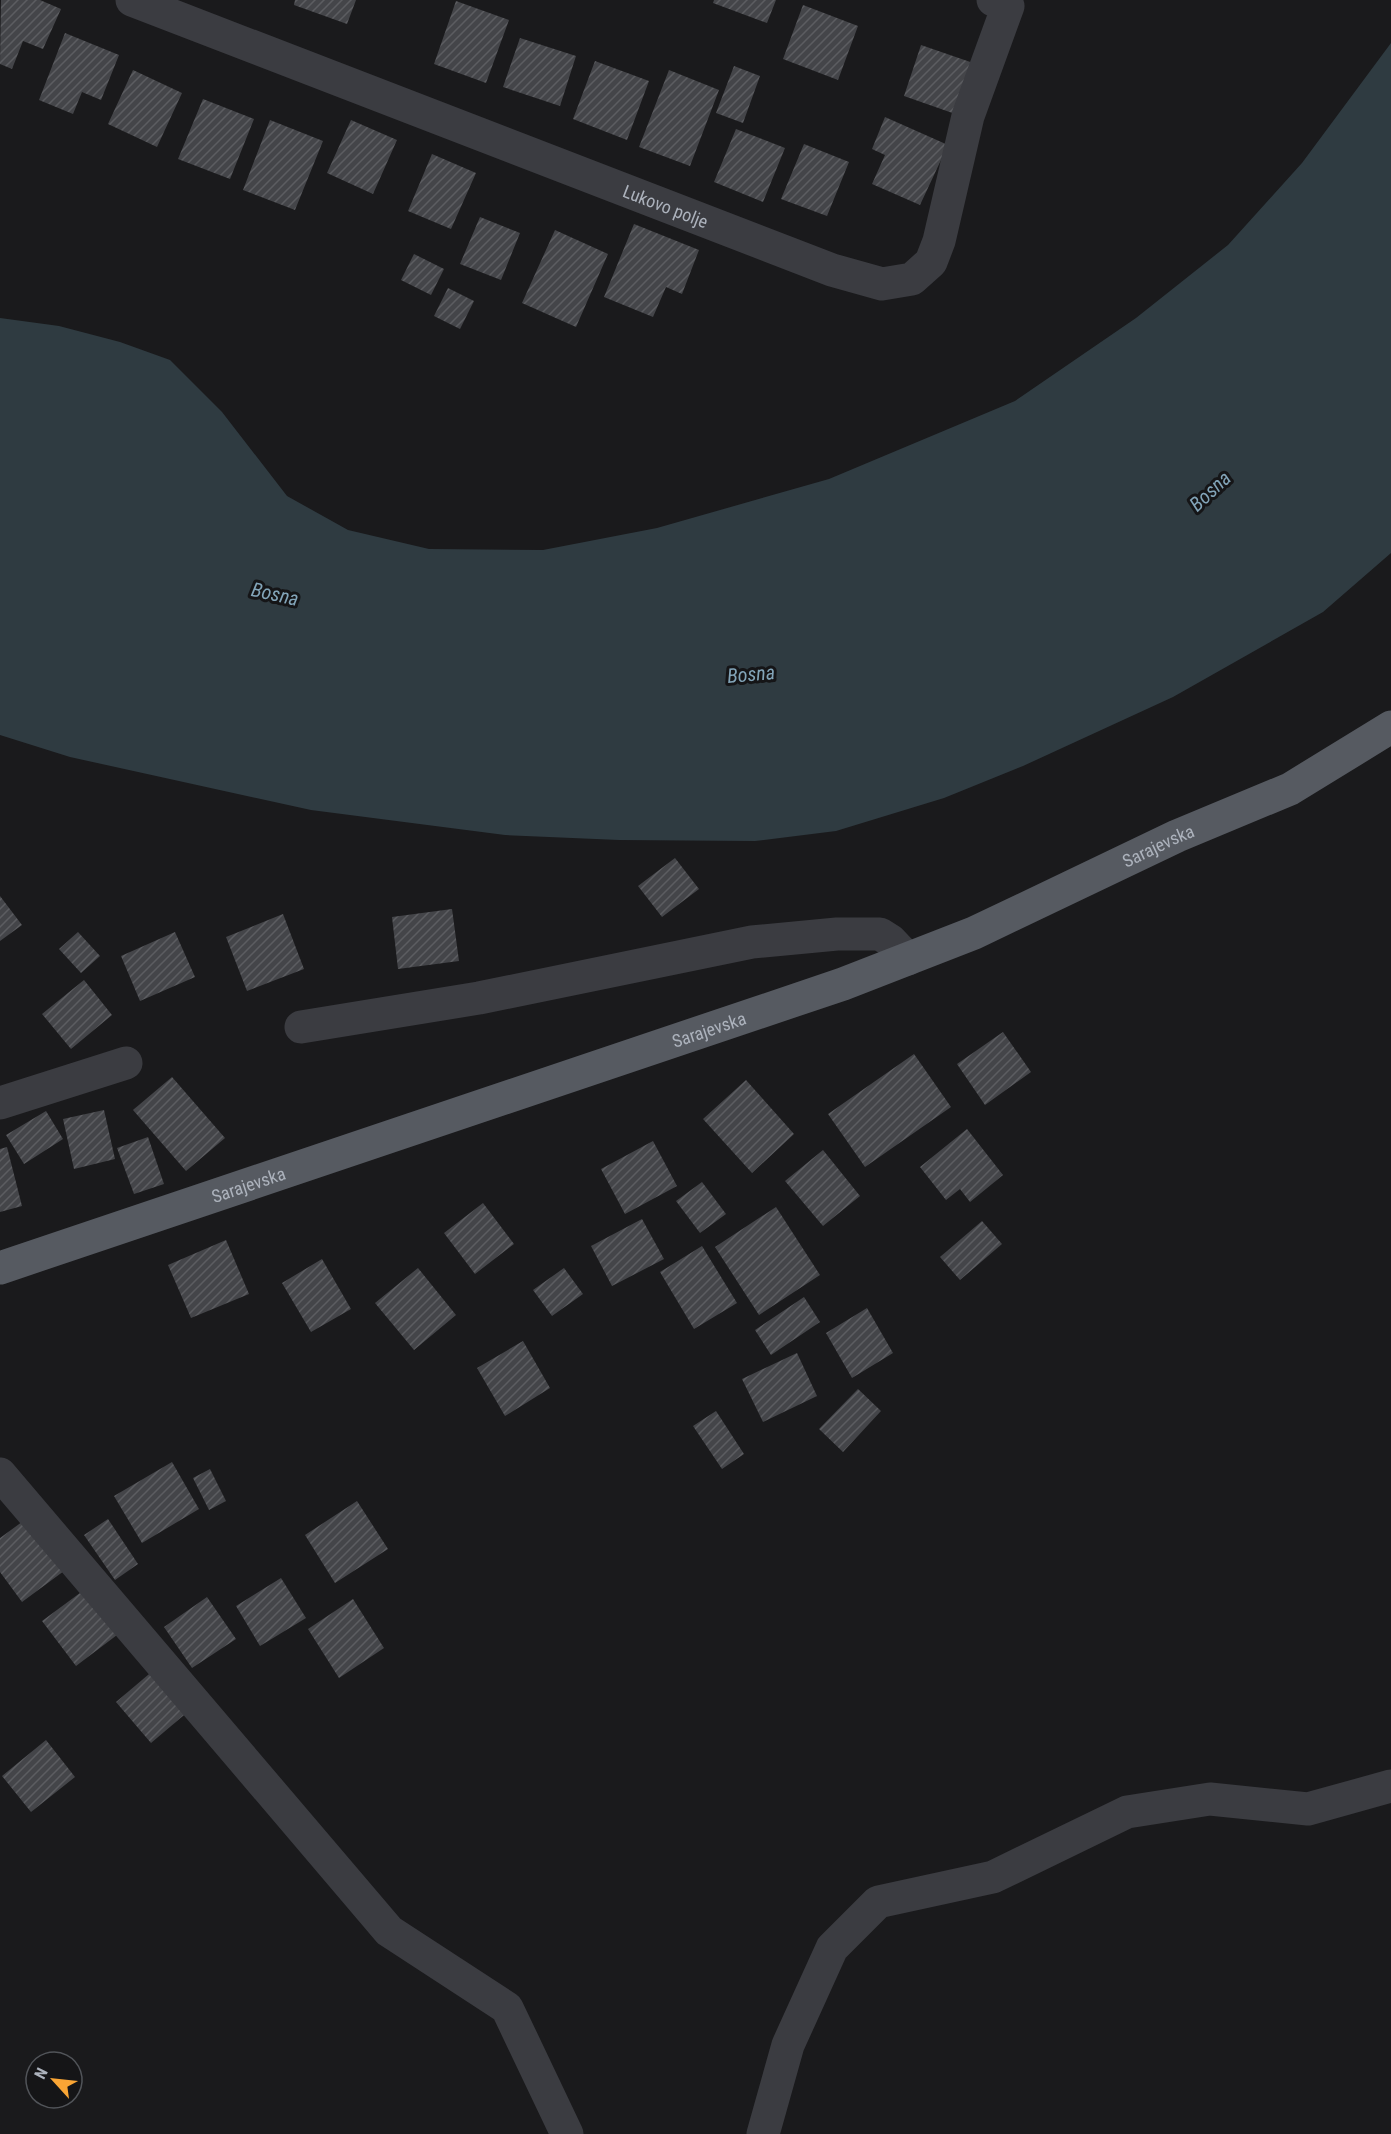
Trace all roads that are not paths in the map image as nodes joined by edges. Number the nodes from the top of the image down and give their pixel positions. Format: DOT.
graph roads {
  1 [pos="132,0"];
  2 [pos="993,0"];
  3 [pos="1391,727"];
  4 [pos="908,959"];
  5 [pos="301,1027"];
  6 [pos="126,1063"];
  7 [pos="0,1103"];
  8 [pos="0,1268"];
  9 [pos="0,1474"];
  10 [pos="1391,1786"];
  11 [pos="567,2134"];
  12 [pos="763,2134"];
  1 -- 2 [label="street, Lukovo polje"];
  3 -- 4 [label="main road, Sarajevska"];
  4 -- 5 [label="street"];
  4 -- 8 [label="main road, Sarajevska"];
  6 -- 7 [label="street"];
  9 -- 11 [label="street"];
  10 -- 12 [label="street"];
}
